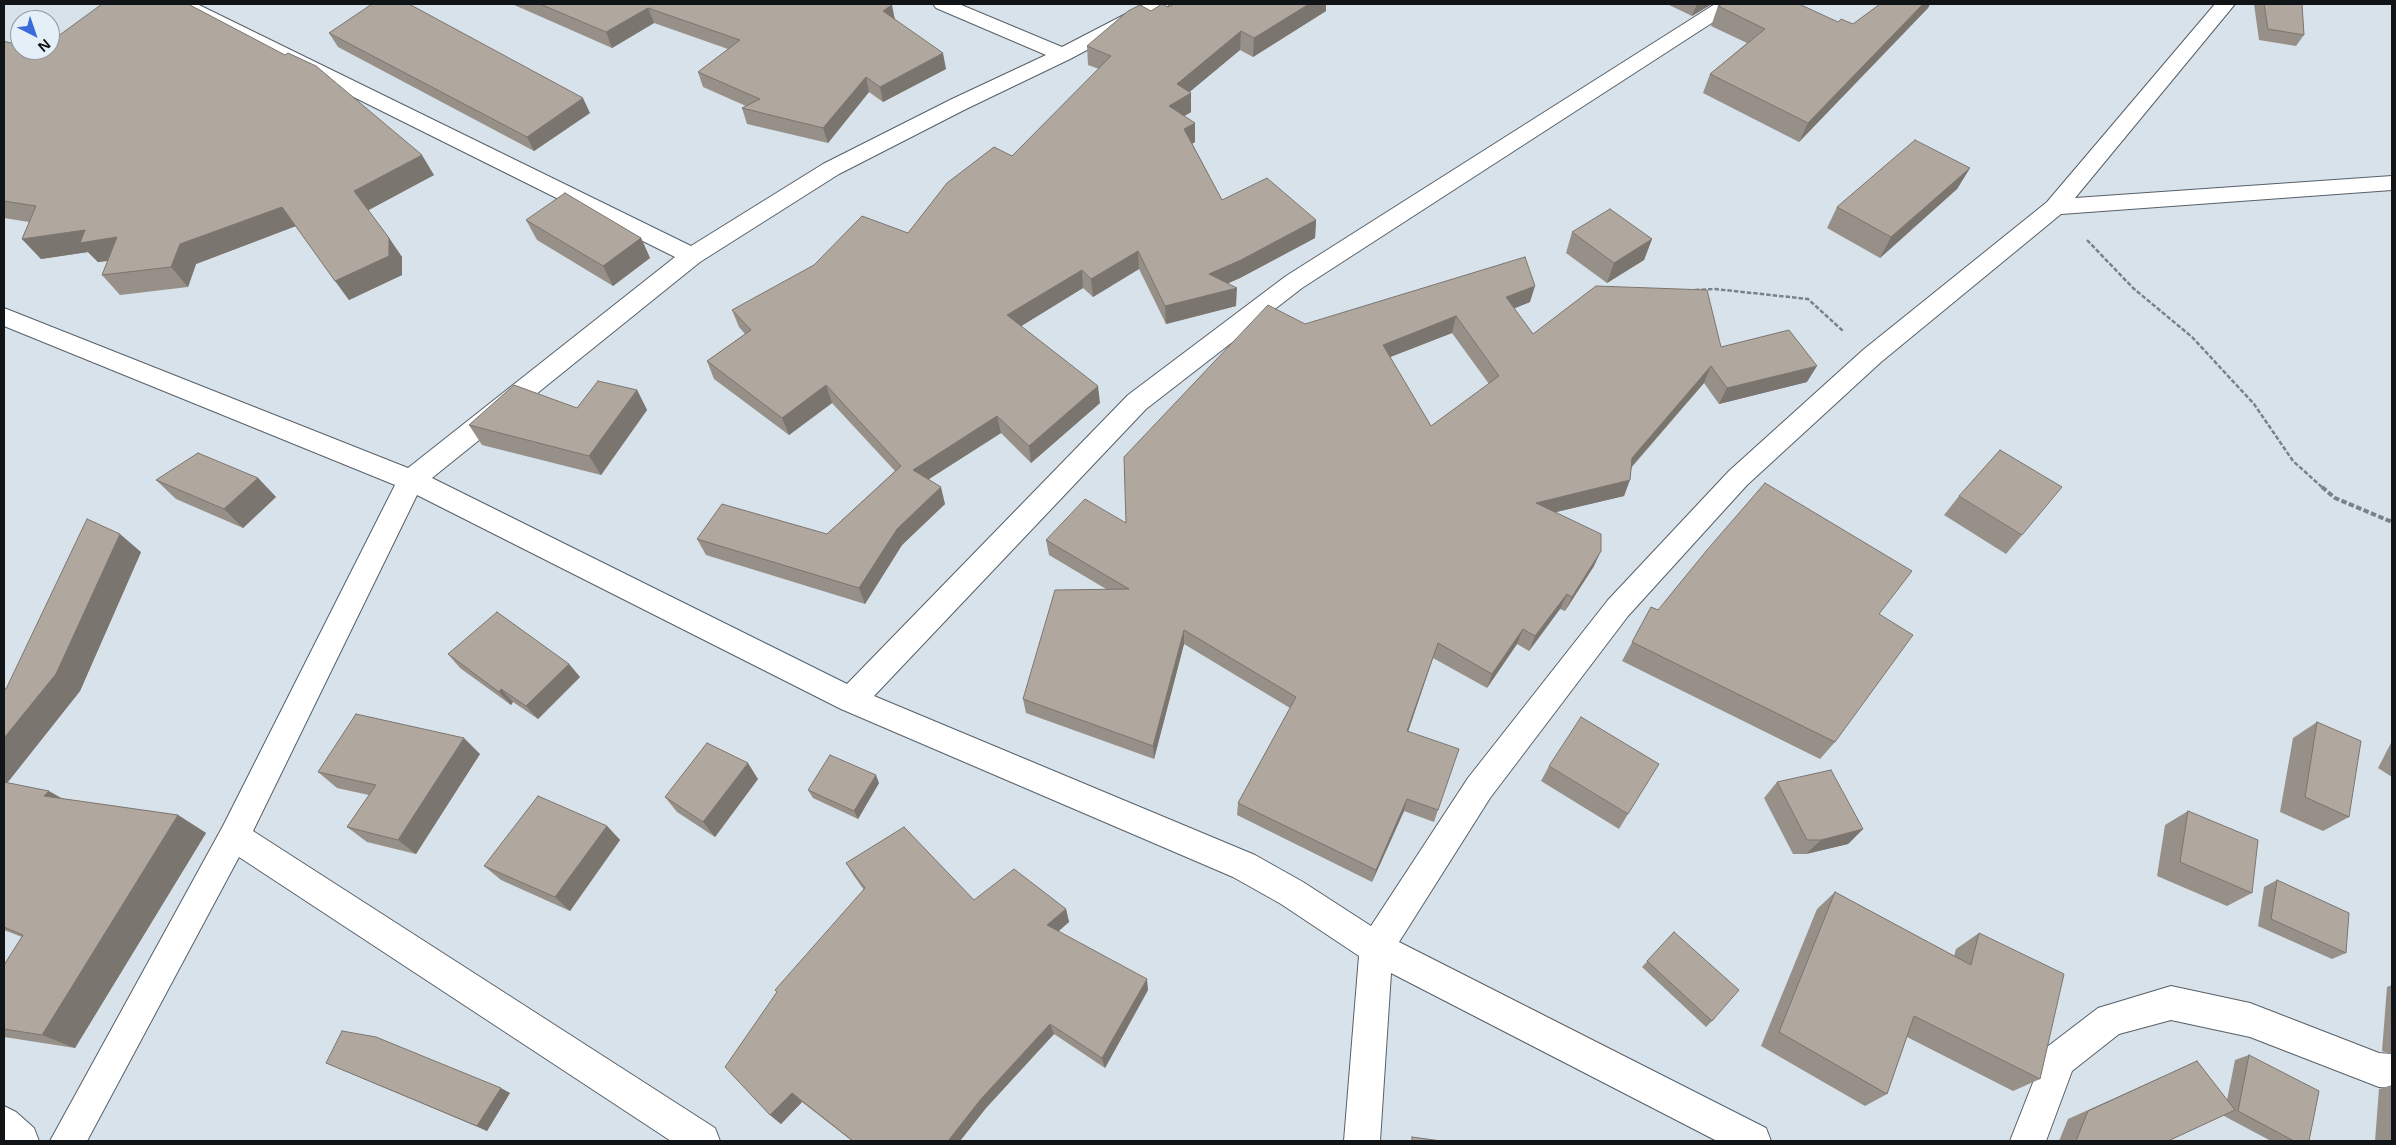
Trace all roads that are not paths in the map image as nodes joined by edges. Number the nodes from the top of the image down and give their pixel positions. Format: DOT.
graph roads {
  1 [pos="182,4"];
  2 [pos="943,4"];
  3 [pos="1160,4"];
  4 [pos="1728,4"];
  5 [pos="2225,4"];
  6 [pos="1063,55"];
  7 [pos="2392,183"];
  8 [pos="2055,207"];
  9 [pos="692,256"];
  10 [pos="4,317"];
  11 [pos="411,480"];
  12 [pos="851,700"];
  13 [pos="234,836"];
  14 [pos="1376,948"];
  15 [pos="2392,1071"];
  16 [pos="4,1124"];
  17 [pos="21,1141"];
  18 [pos="68,1141"];
  19 [pos="702,1141"];
  20 [pos="1362,1141"];
  21 [pos="1753,1141"];
  22 [pos="2028,1141"];
  1 -- 9 [label="street"];
  2 -- 6 [label="street"];
  3 -- 6 [label="street"];
  4 -- 12 [label="street"];
  5 -- 8 [label="street"];
  6 -- 9 [label="street"];
  7 -- 8 [label="street"];
  8 -- 14 [label="street"];
  9 -- 11 [label="street"];
  10 -- 11 [label="street"];
  11 -- 12 [label="street"];
  11 -- 13 [label="street"];
  12 -- 14 [label="street"];
  13 -- 18 [label="street"];
  13 -- 19 [label="street"];
  14 -- 20 [label="street"];
  14 -- 21 [label="street"];
  15 -- 22 [label="street"];
  16 -- 17 [label="street"];
}
